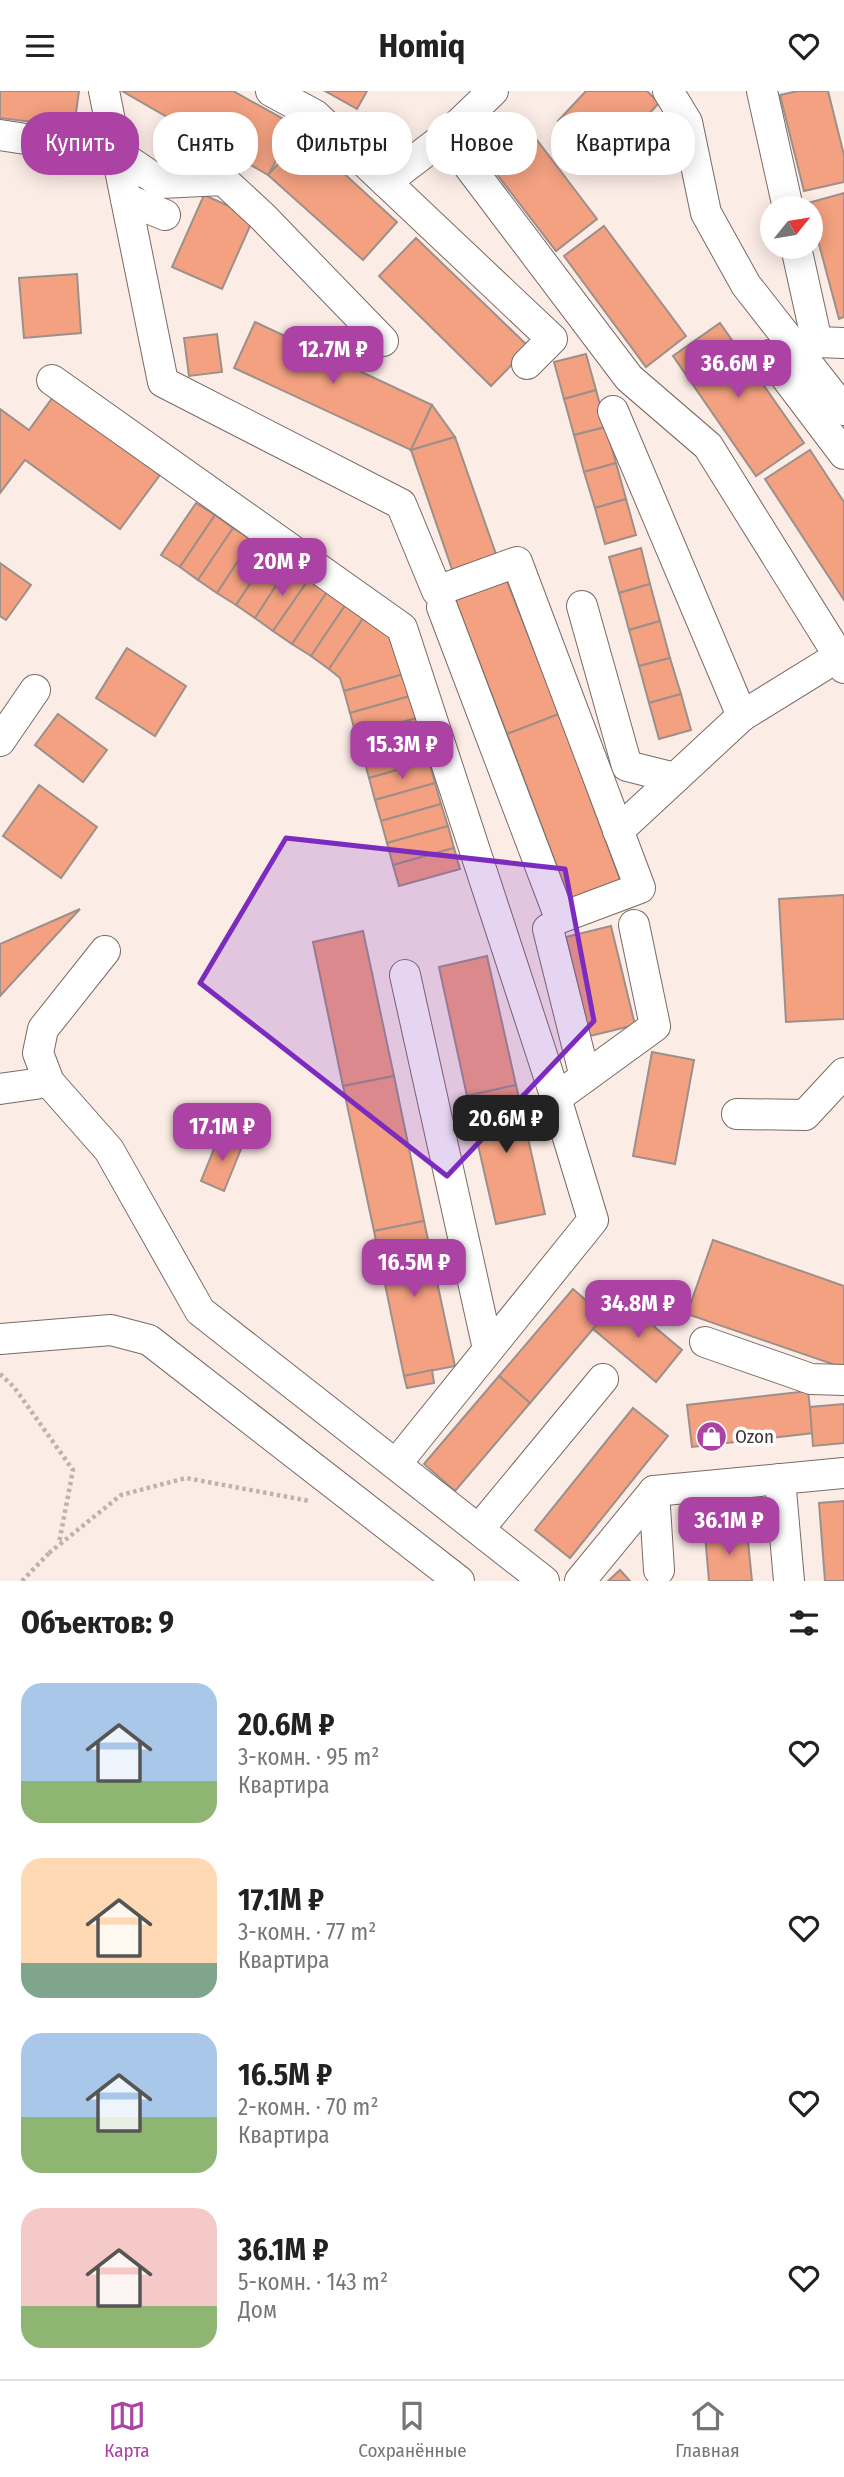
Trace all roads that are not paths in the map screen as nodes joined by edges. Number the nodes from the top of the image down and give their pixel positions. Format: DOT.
graph roads {
  1 [pos="104,91"];
  2 [pos="271,91"];
  3 [pos="493,91"];
  4 [pos="668,91"];
  5 [pos="762,91"];
  6 [pos="108,112"];
  7 [pos="471,112"];
  8 [pos="0,135"];
  9 [pos="21,138"];
  10 [pos="426,151"];
  11 [pos="139,168"];
  12 [pos="121,175"];
  13 [pos="475,175"];
  14 [pos="386,182"];
  15 [pos="785,196"];
  16 [pos="126,199"];
  17 [pos="165,215"];
  18 [pos="799,259"];
  19 [pos="383,341"];
  20 [pos="844,343"];
  21 [pos="769,355"];
  22 [pos="527,364"];
  23 [pos="52,380"];
  24 [pos="844,410"];
  25 [pos="613,411"];
  26 [pos="844,454"];
  27 [pos="582,606"];
  28 [pos="442,607"];
  29 [pos="843,660"];
  30 [pos="35,690"];
  31 [pos="742,716"];
  32 [pos="0,741"];
  33 [pos="675,778"];
  34 [pos="618,831"];
  35 [pos="634,925"];
  36 [pos="548,929"];
  37 [pos="105,951"];
  38 [pos="405,975"];
  39 [pos="844,1073"];
  40 [pos="585,1077"];
  41 [pos="49,1082"];
  42 [pos="0,1089"];
  43 [pos="556,1098"];
  44 [pos="737,1114"];
  45 [pos="0,1339"];
  46 [pos="705,1342"];
  47 [pos="488,1349"];
  48 [pos="603,1380"];
  49 [pos="844,1380"];
  50 [pos="396,1464"];
  51 [pos="844,1473"];
  52 [pos="780,1479"];
  53 [pos="654,1491"];
  54 [pos="478,1529"];
  55 [pos="659,1570"];
  56 [pos="459,1581"];
  57 [pos="544,1581"];
  58 [pos="580,1581"];
  59 [pos="789,1581"];
  1 -- 6 [label="street"];
  2 -- 14 [label="street"];
  3 -- 7 [label="street"];
  4 -- 24 [label="street"];
  5 -- 15 [label="street"];
  8 -- 9 [label="street"];
  10 -- 14 [label="street"];
  11 -- 19 [label="street"];
  12 -- 16 [label="street"];
  13 -- 29 [label="street"];
  14 -- 22 [label="street"];
  16 -- 17 [label="street"];
  16 -- 34 [label="street"];
  18 -- 20 [label="street"];
  21 -- 26 [label="street"];
  23 -- 43 [label="street"];
  25 -- 31 [label="street"];
  27 -- 33 [label="street"];
  28 -- 34 [label="street"];
  29 -- 31 [label="street"];
  30 -- 32 [label="street"];
  31 -- 33 [label="street"];
  33 -- 34 [label="street"];
  35 -- 40 [label="street"];
  36 -- 40 [label="street"];
  37 -- 41 [label="street"];
  38 -- 47 [label="street"];
  39 -- 44 [label="street"];
  40 -- 43 [label="street"];
  41 -- 42 [label="street"];
  41 -- 50 [label="street"];
  43 -- 47 [label="street"];
  45 -- 56 [label="street"];
  46 -- 49 [label="street"];
  47 -- 50 [label="street"];
  48 -- 54 [label="street"];
  50 -- 54 [label="street"];
  51 -- 52 [label="street"];
  52 -- 53 [label="street"];
  52 -- 59 [label="street"];
  53 -- 55 [label="street"];
  53 -- 58 [label="street"];
  54 -- 57 [label="street"];
}
